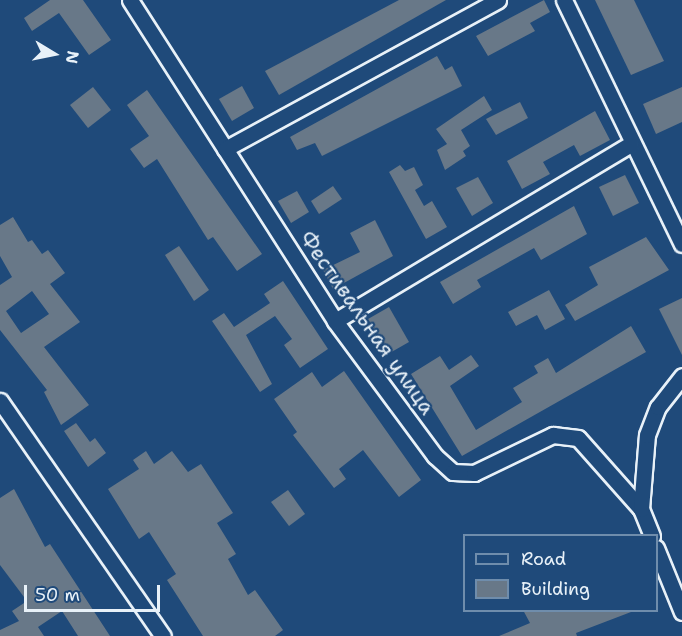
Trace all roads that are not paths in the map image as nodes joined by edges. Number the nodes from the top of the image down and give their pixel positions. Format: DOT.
graph roads {
  1 [pos="130,0"];
  2 [pos="498,0"];
  3 [pos="564,0"];
  4 [pos="631,144"];
  5 [pos="225,149"];
  6 [pos="682,244"];
  7 [pos="335,321"];
  8 [pos="682,376"];
  9 [pos="0,401"];
  10 [pos="641,509"];
  11 [pos="651,534"];
  12 [pos="658,551"];
  13 [pos="682,612"];
  14 [pos="163,636"];
  1 -- 5 [label="street, Фестивальная улица"];
  2 -- 5 [label="street"];
  3 -- 4 [label="street"];
  4 -- 6 [label="street"];
  4 -- 7 [label="street"];
  5 -- 7 [label="street, Фестивальная улица"];
  7 -- 10 [label="street, Фестивальная улица"];
  8 -- 10 [label="street"];
  9 -- 14 [label="street"];
  10 -- 11 [label="street"];
  12 -- 13 [label="street"];
}
